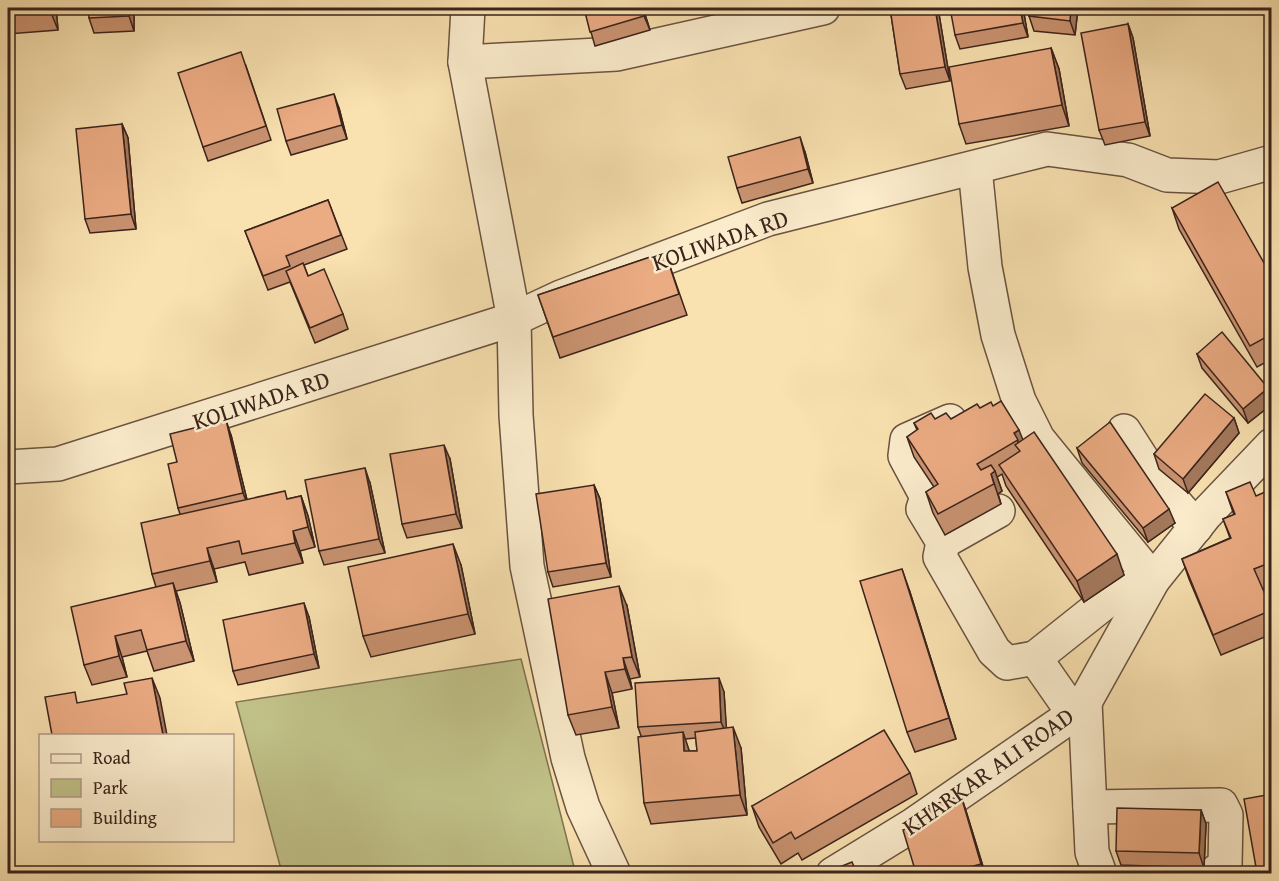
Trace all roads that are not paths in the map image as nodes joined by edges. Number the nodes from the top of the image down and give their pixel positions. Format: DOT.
graph roads {
  1 [pos="468,8"];
  2 [pos="823,8"];
  3 [pos="465,62"];
  4 [pos="1272,162"];
  5 [pos="975,168"];
  6 [pos="514,319"];
  7 [pos="992,416"];
  8 [pos="1124,431"];
  9 [pos="1272,446"];
  10 [pos="8,467"];
  11 [pos="998,511"];
  12 [pos="1196,527"];
  13 [pos="943,542"];
  14 [pos="1138,584"];
  15 [pos="1035,658"];
  16 [pos="1073,713"];
  17 [pos="1090,807"];
  18 [pos="614,873"];
  19 [pos="832,873"];
  20 [pos="1078,873"];
  21 [pos="1100,873"];
  22 [pos="1213,873"];
  1 -- 3 [label="street"];
  2 -- 3 [label="street"];
  3 -- 6 [label="street"];
  4 -- 5 [label="street, KOLIWADA RD"];
  5 -- 6 [label="street, KOLIWADA RD"];
  5 -- 14 [label="street"];
  6 -- 10 [label="street, KOLIWADA RD"];
  6 -- 18 [label="street"];
  7 -- 13 [label="street"];
  8 -- 12 [label="street"];
  9 -- 12 [label="street, KHARKAR ALI ROAD"];
  11 -- 13 [label="street"];
  12 -- 14 [label="street, KHARKAR ALI ROAD"];
  13 -- 15 [label="street"];
  14 -- 15 [label="street"];
  14 -- 16 [label="street, KHARKAR ALI ROAD"];
  15 -- 16 [label="street"];
  16 -- 17 [label="street"];
  16 -- 19 [label="street, KHARKAR ALI ROAD"];
  16 -- 20 [label="street"];
  17 -- 21 [label="street"];
  17 -- 22 [label="street"];
}
